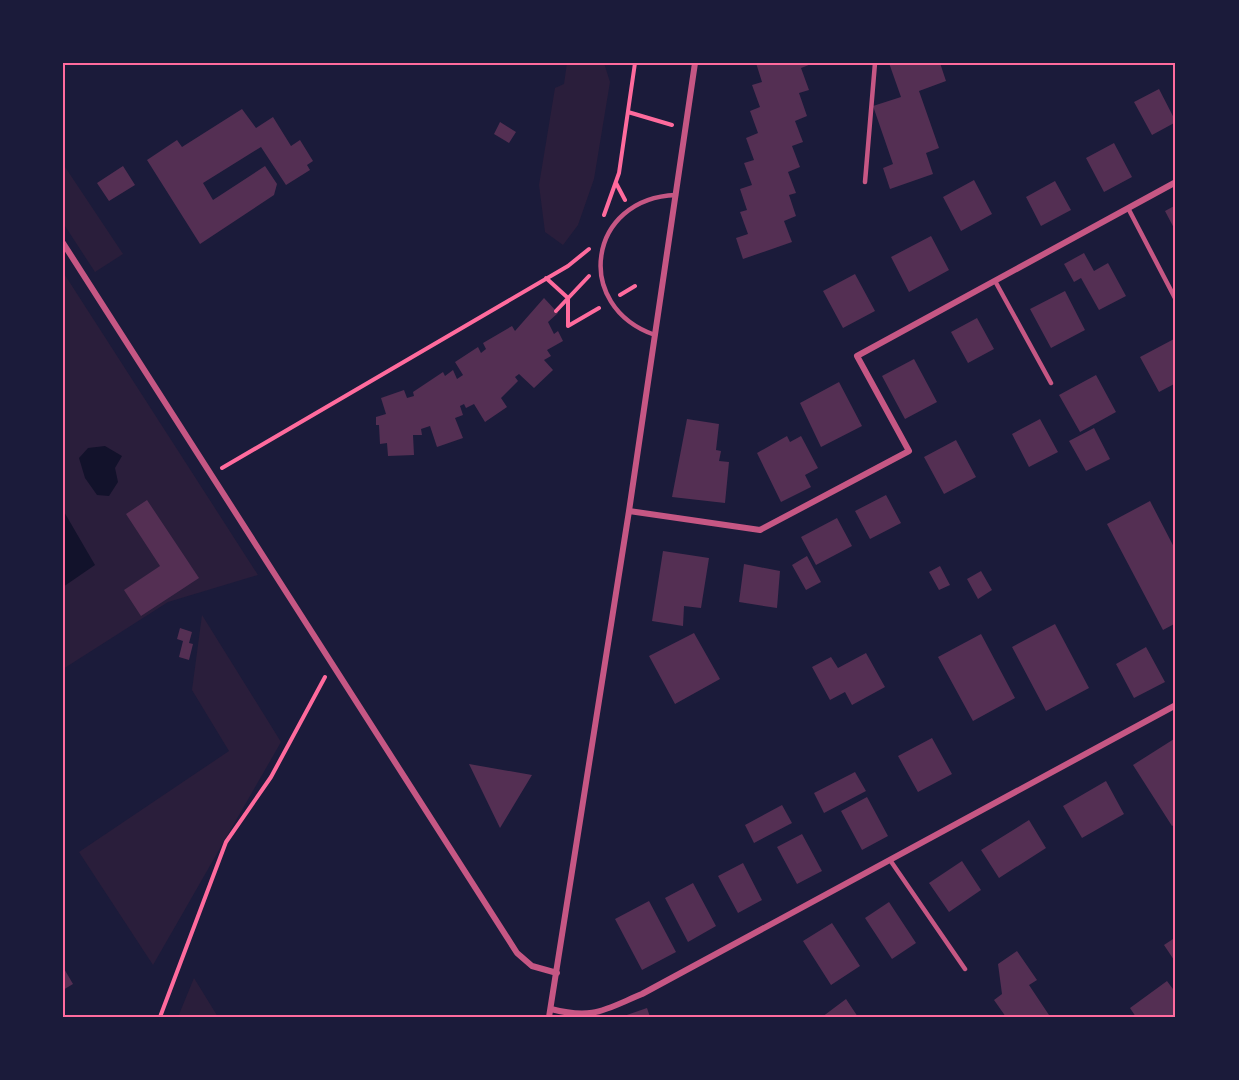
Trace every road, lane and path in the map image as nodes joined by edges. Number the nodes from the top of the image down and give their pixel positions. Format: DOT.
graph roads {
  1 [pos="635,63"];
  2 [pos="695,63"];
  3 [pos="875,63"];
  4 [pos="628,112"];
  5 [pos="672,119"];
  6 [pos="865,182"];
  7 [pos="1176,182"];
  8 [pos="616,183"];
  9 [pos="676,195"];
  10 [pos="630,208"];
  11 [pos="1128,208"];
  12 [pos="601,224"];
  13 [pos="63,243"];
  14 [pos="594,245"];
  15 [pos="601,264"];
  16 [pos="546,278"];
  17 [pos="995,280"];
  18 [pos="568,298"];
  19 [pos="1176,300"];
  20 [pos="556,311"];
  21 [pos="568,326"];
  22 [pos="655,335"];
  23 [pos="1051,383"];
  24 [pos="211,473"];
  25 [pos="629,511"];
  26 [pos="332,664"];
  27 [pos="1176,705"];
  28 [pos="890,860"];
  29 [pos="965,969"];
  30 [pos="557,973"];
  31 [pos="551,1009"];
  32 [pos="160,1017"];
  33 [pos="549,1017"];
  1 -- 4 [label="path"];
  2 -- 9 [label="street"];
  3 -- 6 [label="lane"];
  4 -- 5 [label="path"];
  4 -- 8 [label="path"];
  7 -- 11 [label="street"];
  8 -- 10 [label="path"];
  8 -- 12 [label="path"];
  9 -- 10 [label="lane"];
  9 -- 22 [label="street"];
  10 -- 15 [label="lane"];
  11 -- 17 [label="street"];
  11 -- 19 [label="lane"];
  13 -- 24 [label="street"];
  14 -- 16 [label="path"];
  15 -- 18 [label="path"];
  15 -- 22 [label="lane"];
  16 -- 18 [label="path"];
  16 -- 24 [label="path"];
  17 -- 23 [label="lane"];
  17 -- 25 [label="street"];
  18 -- 20 [label="path"];
  18 -- 21 [label="path"];
  22 -- 25 [label="street"];
  24 -- 26 [label="street"];
  25 -- 30 [label="street"];
  26 -- 30 [label="street"];
  26 -- 32 [label="path"];
  27 -- 28 [label="street"];
  28 -- 29 [label="lane"];
  28 -- 31 [label="street"];
  30 -- 31 [label="street"];
  31 -- 33 [label="street"];
}
